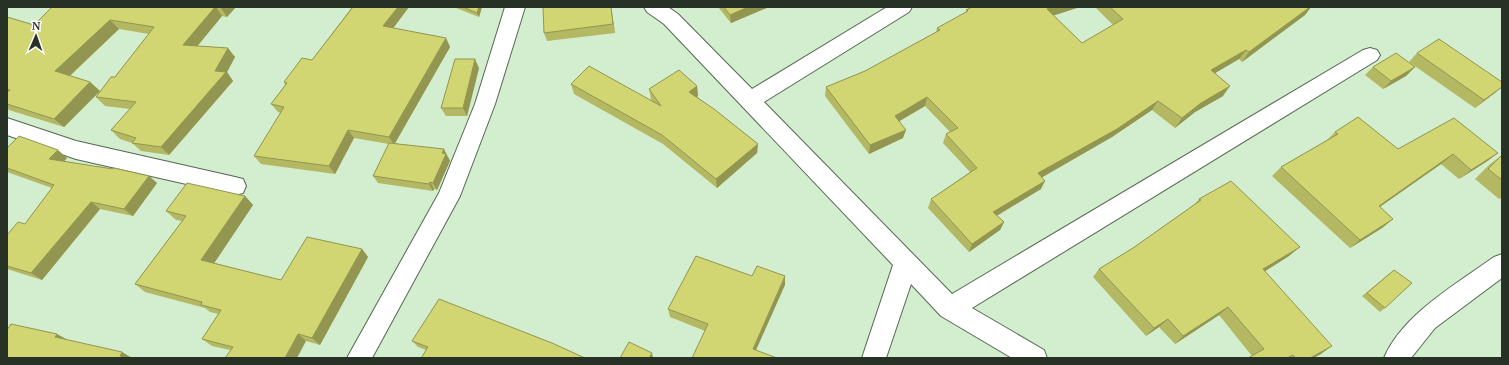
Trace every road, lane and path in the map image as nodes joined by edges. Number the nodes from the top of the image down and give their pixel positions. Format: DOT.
graph roads {
  1 [pos="515,7"];
  2 [pos="654,7"];
  3 [pos="902,7"];
  4 [pos="1370,55"];
  5 [pos="749,101"];
  6 [pos="7,126"];
  7 [pos="235,186"];
  8 [pos="906,263"];
  9 [pos="1502,264"];
  10 [pos="950,308"];
  11 [pos="359,358"];
  12 [pos="874,358"];
  13 [pos="1035,358"];
  14 [pos="1396,358"];
  1 -- 11 [label="street"];
  2 -- 5 [label="street"];
  3 -- 5 [label="street"];
  4 -- 10 [label="street"];
  5 -- 8 [label="street"];
  6 -- 7 [label="street"];
  8 -- 10 [label="street"];
  8 -- 12 [label="street"];
  9 -- 14 [label="street"];
  10 -- 13 [label="street"];
}
